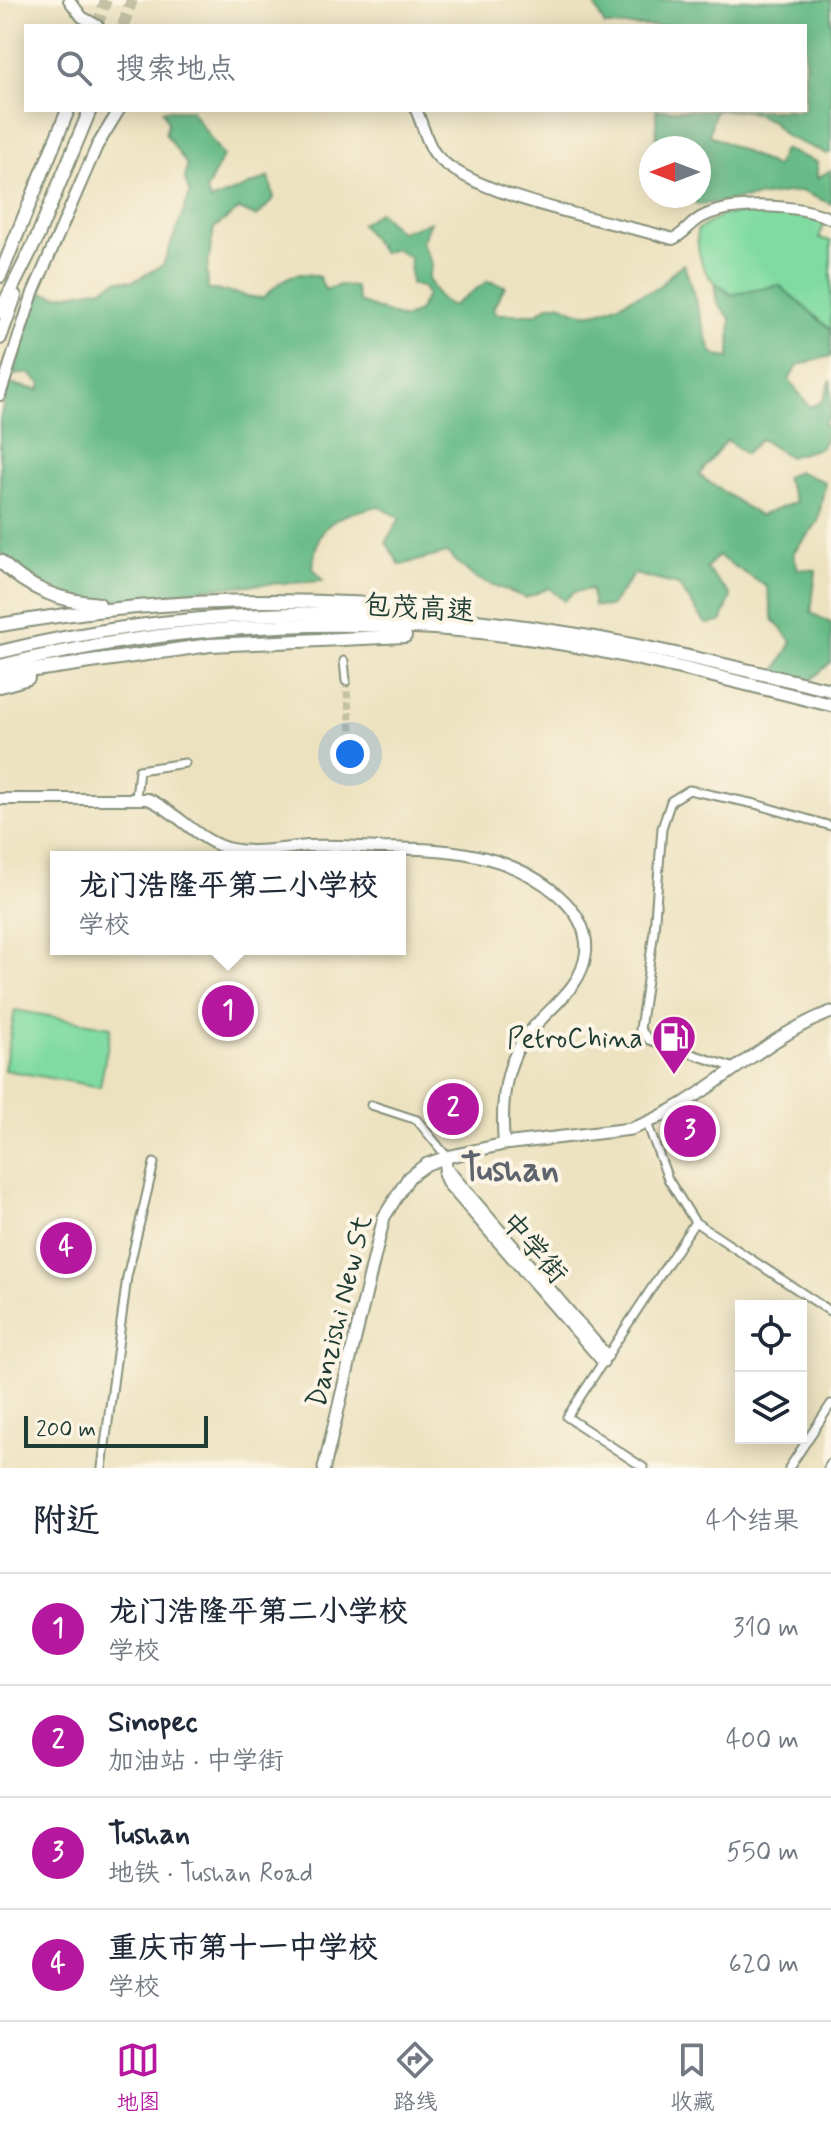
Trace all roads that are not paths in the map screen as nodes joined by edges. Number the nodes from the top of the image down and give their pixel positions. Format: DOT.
graph roads {
  1 [pos="69,0"];
  2 [pos="94,24"];
  3 [pos="67,112"];
  4 [pos="89,112"];
  5 [pos="118,112"];
  6 [pos="417,112"];
  7 [pos="831,219"];
  8 [pos="36,240"];
  9 [pos="0,276"];
  10 [pos="0,312"];
  11 [pos="0,338"];
  12 [pos="0,395"];
  13 [pos="3,565"];
  14 [pos="134,606"];
  15 [pos="0,625"];
  16 [pos="530,628"];
  17 [pos="488,634"];
  18 [pos="66,638"];
  19 [pos="0,643"];
  20 [pos="0,652"];
  21 [pos="95,660"];
  22 [pos="344,661"];
  23 [pos="0,666"];
  24 [pos="0,675"];
  25 [pos="346,681"];
  26 [pos="0,686"];
  27 [pos="831,690"];
  28 [pos="831,705"];
  29 [pos="353,749"];
  30 [pos="185,763"];
  31 [pos="355,765"];
  32 [pos="136,798"];
  33 [pos="0,799"];
  34 [pos="831,826"];
  35 [pos="831,1012"];
  36 [pos="737,1069"];
  37 [pos="371,1105"];
  38 [pos="647,1123"];
  39 [pos="504,1144"];
  40 [pos="447,1157"];
  41 [pos="154,1163"];
  42 [pos="695,1222"];
  43 [pos="831,1312"];
  44 [pos="605,1359"];
  45 [pos="831,1404"];
  46 [pos="102,1468"];
  47 [pos="324,1468"];
  48 [pos="644,1468"];
  49 [pos="789,1468"];
  1 -- 2 [label="street"];
  3 -- 9 [label="highway"];
  4 -- 8 [label="highway"];
  5 -- 12 [label="street"];
  6 -- 7 [label="street"];
  8 -- 10 [label="highway"];
  8 -- 11 [label="highway"];
  13 -- 14 [label="highway"];
  14 -- 15 [label="highway"];
  14 -- 16 [label="highway"];
  16 -- 18 [label="highway, 包茂高速"];
  16 -- 27 [label="highway, 包茂高速"];
  17 -- 21 [label="highway"];
  17 -- 23 [label="highway, 包茂高速"];
  17 -- 28 [label="highway, 包茂高速"];
  18 -- 19 [label="highway"];
  18 -- 20 [label="highway, 包茂高速"];
  21 -- 24 [label="highway"];
  21 -- 26 [label="highway"];
  22 -- 25 [label="street"];
  29 -- 31 [label="street"];
  30 -- 32 [label="street"];
  32 -- 33 [label="street"];
  32 -- 39 [label="street"];
  34 -- 36 [label="street"];
  35 -- 36 [label="main road, Danzishi New St"];
  36 -- 38 [label="main road, Danzishi New St"];
  37 -- 40 [label="street, 中学街"];
  38 -- 39 [label="main road, Danzishi New St"];
  38 -- 42 [label="street"];
  39 -- 40 [label="main road, Danzishi New St"];
  40 -- 44 [label="street, 中学街"];
  40 -- 47 [label="main road, Danzishi New St"];
  41 -- 46 [label="street"];
  42 -- 43 [label="street"];
  42 -- 44 [label="street"];
  44 -- 48 [label="street"];
  45 -- 49 [label="street"];
}
